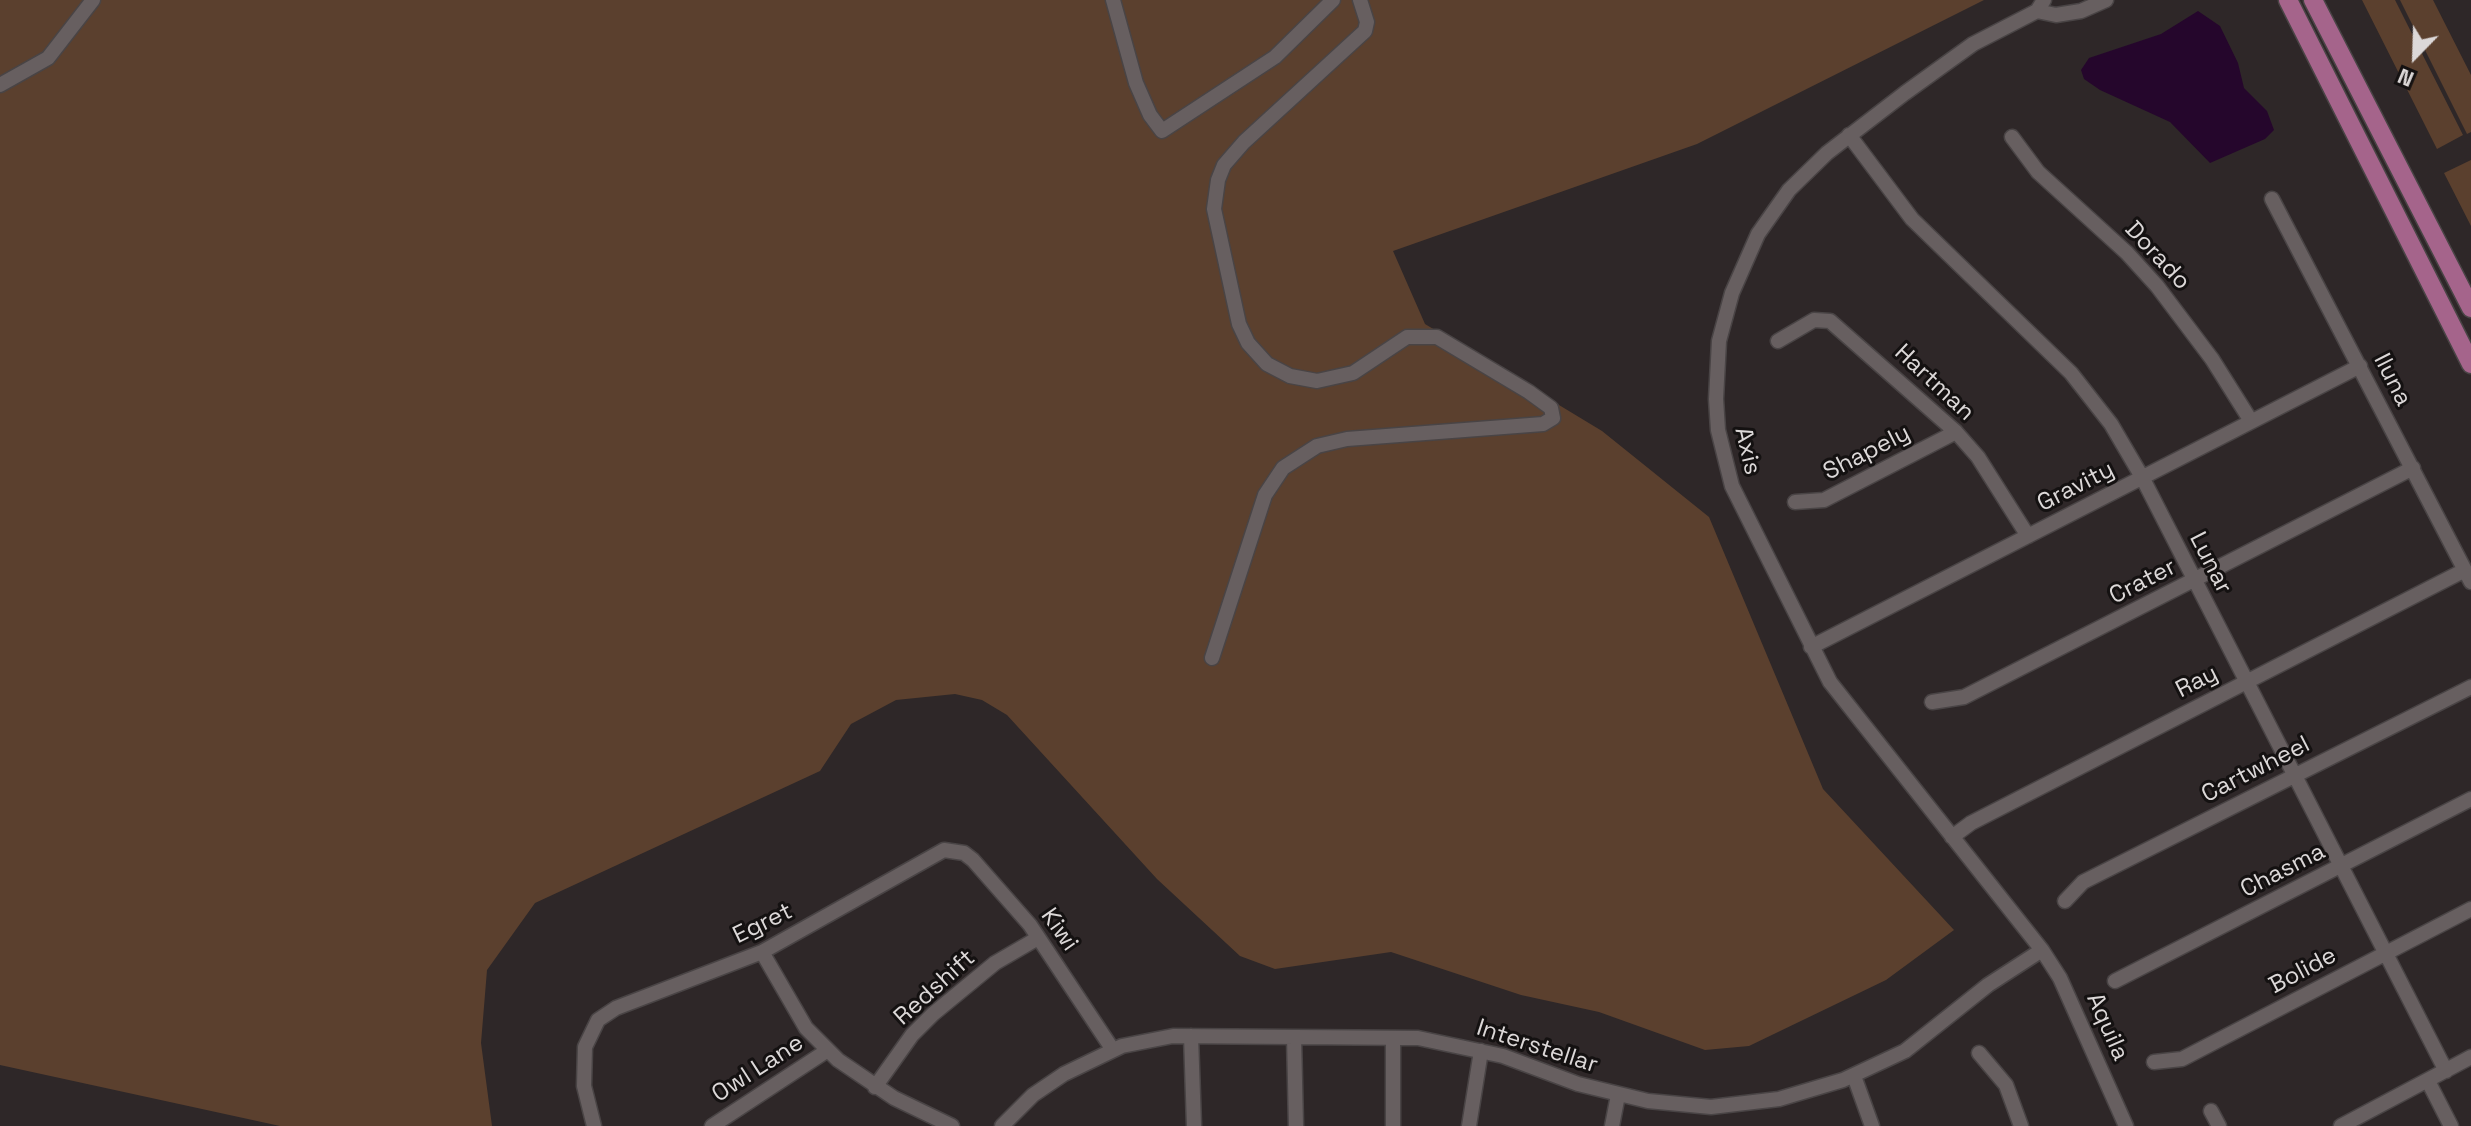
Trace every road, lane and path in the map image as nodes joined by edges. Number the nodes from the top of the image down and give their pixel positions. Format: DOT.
graph roads {
  1 [pos="93,0"];
  2 [pos="1113,0"];
  3 [pos="1333,0"];
  4 [pos="1360,0"];
  5 [pos="2106,0"];
  6 [pos="2288,0"];
  7 [pos="2313,0"];
  8 [pos="2041,5"];
  9 [pos="0,85"];
  10 [pos="1849,135"];
  11 [pos="2012,137"];
  12 [pos="2272,199"];
  13 [pos="2471,308"];
  14 [pos="1778,341"];
  15 [pos="2471,364"];
  16 [pos="2360,366"];
  17 [pos="2251,421"];
  18 [pos="1956,432"];
  19 [pos="2413,468"];
  20 [pos="2142,477"];
  21 [pos="1795,502"];
  22 [pos="2028,536"];
  23 [pos="2468,576"];
  24 [pos="2194,580"];
  25 [pos="1811,647"];
  26 [pos="1212,658"];
  27 [pos="2246,682"];
  28 [pos="2471,687"];
  29 [pos="1932,702"];
  30 [pos="2293,776"];
  31 [pos="2471,799"];
  32 [pos="1952,837"];
  33 [pos="954,850"];
  34 [pos="2339,867"];
  35 [pos="2065,901"];
  36 [pos="2471,909"];
  37 [pos="1038,938"];
  38 [pos="2042,950"];
  39 [pos="762,952"];
  40 [pos="2383,954"];
  41 [pos="2115,981"];
  42 [pos="1191,1036"];
  43 [pos="1294,1037"];
  44 [pos="1393,1038"];
  45 [pos="828,1050"];
  46 [pos="1113,1050"];
  47 [pos="1481,1051"];
  48 [pos="1979,1053"];
  49 [pos="2471,1057"];
  50 [pos="2154,1062"];
  51 [pos="2446,1071"];
  52 [pos="1854,1076"];
  53 [pos="2428,1081"];
  54 [pos="875,1087"];
  55 [pos="1618,1095"];
  56 [pos="2211,1111"];
  57 [pos="594,1126"];
  58 [pos="712,1126"];
  59 [pos="952,1126"];
  60 [pos="1002,1126"];
  61 [pos="1194,1126"];
  62 [pos="1296,1126"];
  63 [pos="1393,1126"];
  64 [pos="1469,1126"];
  65 [pos="1612,1126"];
  66 [pos="1872,1126"];
  67 [pos="2021,1126"];
  68 [pos="2126,1126"];
  69 [pos="2219,1126"];
  70 [pos="2341,1126"];
  71 [pos="2451,1126"];
  1 -- 9 [label="street"];
  2 -- 3 [label="street"];
  4 -- 26 [label="street"];
  5 -- 8 [label="street, Axis"];
  6 -- 15 [label="main road"];
  7 -- 13 [label="main road"];
  8 -- 10 [label="street, Axis"];
  10 -- 20 [label="street, Lunar"];
  10 -- 25 [label="street, Axis"];
  11 -- 17 [label="street, Dorado"];
  12 -- 16 [label="street, Iluna"];
  14 -- 18 [label="street, Hartman"];
  16 -- 17 [label="street, Gravity"];
  16 -- 19 [label="street, Iluna"];
  17 -- 20 [label="street, Gravity"];
  18 -- 21 [label="street, Shapely"];
  18 -- 22 [label="street, Hartman"];
  19 -- 23 [label="street, Iluna"];
  19 -- 24 [label="street, Crater"];
  20 -- 22 [label="street, Gravity"];
  20 -- 24 [label="street, Lunar"];
  22 -- 25 [label="street, Gravity"];
  23 -- 27 [label="street, Ray"];
  24 -- 27 [label="street, Lunar"];
  24 -- 29 [label="street, Crater"];
  25 -- 32 [label="street, Axis"];
  27 -- 30 [label="street, Lunar"];
  27 -- 32 [label="street, Ray"];
  28 -- 30 [label="street, Cartwheel"];
  30 -- 34 [label="street, Lunar"];
  30 -- 35 [label="street, Cartwheel"];
  31 -- 34 [label="street, Chasma"];
  32 -- 38 [label="street, Axis"];
  33 -- 37 [label="street, Kiwi"];
  33 -- 39 [label="street, Egret"];
  34 -- 40 [label="street, Lunar"];
  34 -- 41 [label="street, Chasma"];
  36 -- 40 [label="street, Bolide"];
  37 -- 46 [label="street, Kiwi"];
  37 -- 54 [label="street, Redshift"];
  38 -- 52 [label="street, Interstellar"];
  38 -- 68 [label="street, Aquila"];
  39 -- 45 [label="street"];
  39 -- 57 [label="street, Egret"];
  40 -- 50 [label="street, Bolide"];
  40 -- 51 [label="street, Lunar"];
  42 -- 43 [label="street, Interstellar"];
  42 -- 46 [label="street, Interstellar"];
  42 -- 61 [label="street"];
  43 -- 44 [label="street, Interstellar"];
  43 -- 62 [label="street"];
  44 -- 47 [label="street, Interstellar"];
  44 -- 63 [label="street"];
  45 -- 54 [label="street"];
  45 -- 58 [label="street, Owl Lane"];
  46 -- 60 [label="street, Interstellar"];
  47 -- 55 [label="street, Interstellar"];
  47 -- 64 [label="street"];
  48 -- 67 [label="street"];
  49 -- 51 [label="street"];
  51 -- 53 [label="street"];
  52 -- 55 [label="street, Interstellar"];
  52 -- 66 [label="street"];
  53 -- 70 [label="street"];
  53 -- 71 [label="street"];
  54 -- 59 [label="street"];
  55 -- 65 [label="street"];
  56 -- 69 [label="street"];
}
